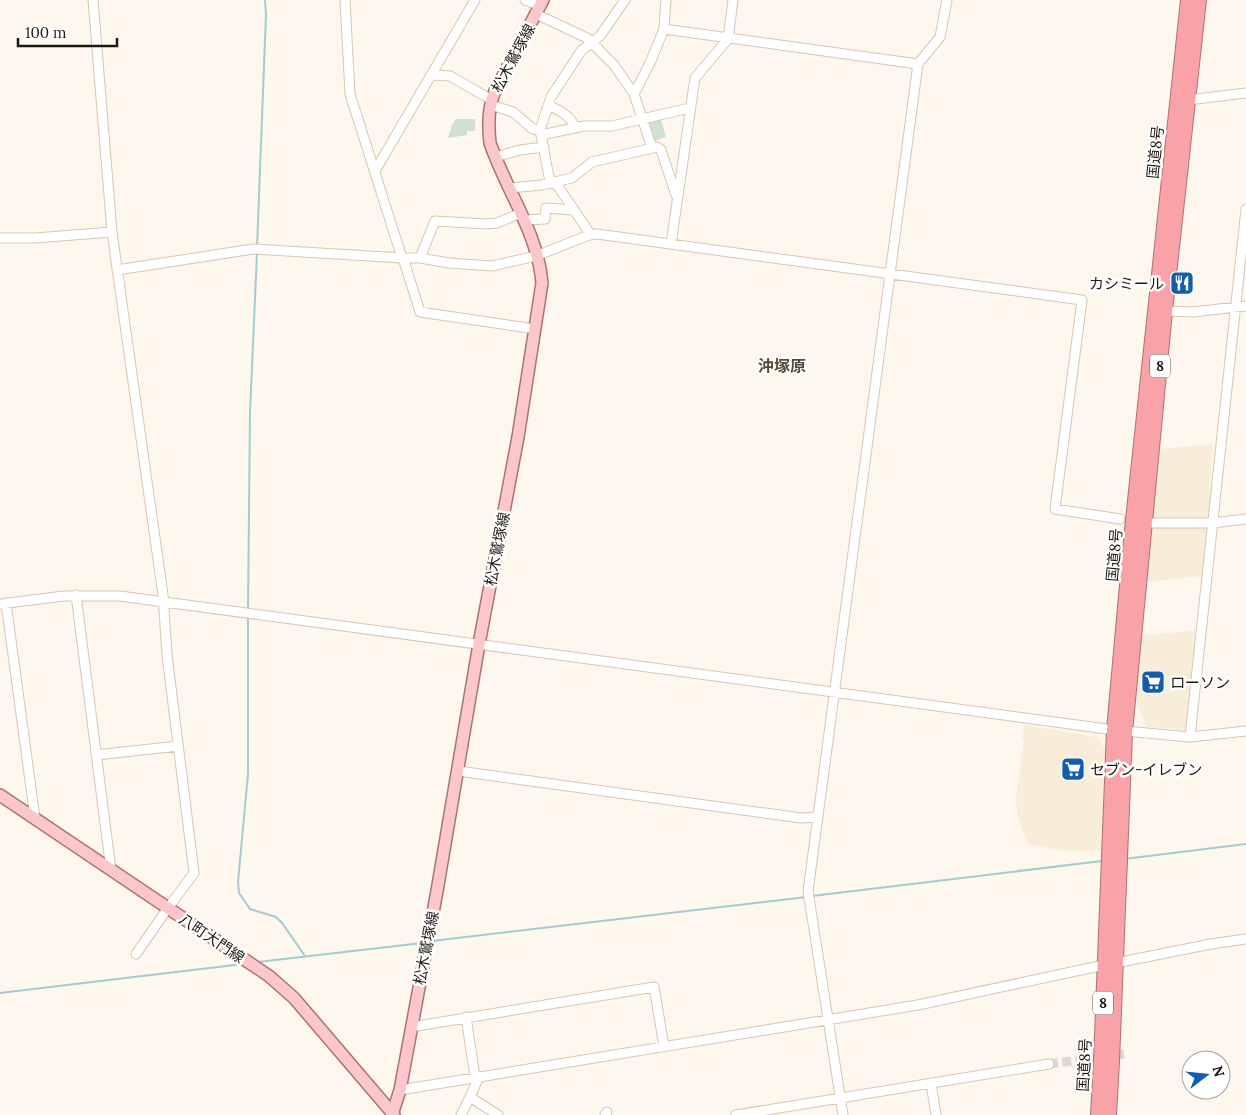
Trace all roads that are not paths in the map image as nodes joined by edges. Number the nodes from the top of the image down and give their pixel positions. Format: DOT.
graph roads {
  1 [pos="93,0"];
  2 [pos="345,0"];
  3 [pos="475,0"];
  4 [pos="525,0"];
  5 [pos="625,0"];
  6 [pos="666,0"];
  7 [pos="733,0"];
  8 [pos="946,0"];
  9 [pos="1188,0"];
  10 [pos="1199,0"];
  11 [pos="540,6"];
  12 [pos="664,29"];
  13 [pos="728,39"];
  14 [pos="591,43"];
  15 [pos="918,64"];
  16 [pos="432,75"];
  17 [pos="1246,93"];
  18 [pos="634,94"];
  19 [pos="1188,100"];
  20 [pos="491,103"];
  21 [pos="550,106"];
  22 [pos="690,109"];
  23 [pos="642,118"];
  24 [pos="575,128"];
  25 [pos="541,133"];
  26 [pos="544,147"];
  27 [pos="652,148"];
  28 [pos="495,158"];
  29 [pos="375,171"];
  30 [pos="552,182"];
  31 [pos="509,188"];
  32 [pos="676,195"];
  33 [pos="1246,209"];
  34 [pos="574,210"];
  35 [pos="523,217"];
  36 [pos="112,232"];
  37 [pos="591,235"];
  38 [pos="0,238"];
  39 [pos="671,244"];
  40 [pos="536,256"];
  41 [pos="402,258"];
  42 [pos="420,258"];
  43 [pos="117,270"];
  44 [pos="891,274"];
  45 [pos="1246,306"];
  46 [pos="1236,307"];
  47 [pos="1165,311"];
  48 [pos="536,329"];
  49 [pos="1246,518"];
  50 [pos="1120,519"];
  51 [pos="1153,523"];
  52 [pos="1213,523"];
  53 [pos="76,595"];
  54 [pos="164,601"];
  55 [pos="3,603"];
  56 [pos="479,644"];
  57 [pos="834,693"];
  58 [pos="1120,731"];
  59 [pos="1246,731"];
  60 [pos="1190,737"];
  61 [pos="178,746"];
  62 [pos="96,755"];
  63 [pos="458,771"];
  64 [pos="0,795"];
  65 [pos="817,817"];
  66 [pos="35,818"];
  67 [pos="111,870"];
  68 [pos="168,908"];
  69 [pos="1246,940"];
  70 [pos="136,954"];
  71 [pos="1110,964"];
  72 [pos="1114,1003"];
  73 [pos="466,1017"];
  74 [pos="829,1020"];
  75 [pos="1102,1025"];
  76 [pos="411,1027"];
  77 [pos="664,1046"];
  78 [pos="1049,1064"];
  79 [pos="476,1077"];
  80 [pos="931,1083"];
  81 [pos="400,1090"];
  82 [pos="470,1097"];
  83 [pos="840,1099"];
  84 [pos="393,1114"];
  85 [pos="461,1115"];
  86 [pos="498,1115"];
  87 [pos="736,1115"];
  88 [pos="843,1115"];
  89 [pos="936,1115"];
  90 [pos="1091,1115"];
  91 [pos="1098,1115"];
  92 [pos="1109,1115"];
  93 [pos="1118,1115"];
  1 -- 36 [label="street"];
  2 -- 29 [label="street"];
  3 -- 16 [label="street"];
  4 -- 11 [label="street"];
  5 -- 14 [label="street"];
  6 -- 12 [label="street"];
  7 -- 13 [label="street"];
  8 -- 15 [label="street"];
  9 -- 58 [label="highway, 国道8号 / 8"];
  10 -- 19 [label="highway, 国道8号 / 8"];
  11 -- 14 [label="street"];
  11 -- 20 [label="main road, 松木鷲塚線"];
  12 -- 13 [label="street"];
  12 -- 18 [label="street"];
  13 -- 15 [label="street"];
  13 -- 22 [label="street"];
  14 -- 18 [label="street"];
  14 -- 21 [label="street"];
  15 -- 44 [label="street"];
  16 -- 20 [label="street"];
  16 -- 29 [label="street"];
  17 -- 19 [label="street"];
  18 -- 23 [label="street"];
  19 -- 47 [label="highway, 国道8号 / 8"];
  20 -- 25 [label="street"];
  20 -- 28 [label="main road, 松木鷲塚線"];
  21 -- 24 [label="street"];
  21 -- 25 [label="street"];
  22 -- 23 [label="street"];
  22 -- 32 [label="street"];
  23 -- 24 [label="street"];
  23 -- 27 [label="street"];
  24 -- 25 [label="street"];
  25 -- 26 [label="street"];
  26 -- 28 [label="street"];
  26 -- 30 [label="street"];
  27 -- 30 [label="street"];
  27 -- 32 [label="street"];
  28 -- 31 [label="main road, 松木鷲塚線"];
  29 -- 41 [label="street"];
  30 -- 31 [label="street"];
  30 -- 34 [label="street"];
  31 -- 35 [label="main road, 松木鷲塚線"];
  32 -- 39 [label="street"];
  33 -- 46 [label="street"];
  34 -- 35 [label="street"];
  34 -- 37 [label="street"];
  35 -- 40 [label="main road, 松木鷲塚線"];
  35 -- 42 [label="street"];
  36 -- 38 [label="street"];
  36 -- 43 [label="street"];
  37 -- 39 [label="street"];
  37 -- 40 [label="street"];
  39 -- 44 [label="street"];
  40 -- 42 [label="street"];
  40 -- 48 [label="main road, 松木鷲塚線"];
  41 -- 42 [label="street"];
  41 -- 43 [label="street"];
  41 -- 48 [label="street"];
  43 -- 54 [label="street"];
  44 -- 50 [label="street"];
  44 -- 57 [label="street"];
  45 -- 46 [label="street"];
  46 -- 47 [label="street"];
  46 -- 52 [label="street"];
  47 -- 58 [label="highway, 国道8号 / 8"];
  48 -- 56 [label="main road, 松木鷲塚線"];
  49 -- 52 [label="street"];
  51 -- 52 [label="street"];
  52 -- 60 [label="street"];
  53 -- 54 [label="street"];
  53 -- 55 [label="street"];
  53 -- 62 [label="street"];
  54 -- 56 [label="street"];
  54 -- 61 [label="street"];
  55 -- 66 [label="street"];
  56 -- 57 [label="street"];
  56 -- 63 [label="main road, 松木鷲塚線"];
  57 -- 58 [label="street"];
  57 -- 65 [label="street"];
  58 -- 60 [label="street"];
  58 -- 71 [label="highway, 国道8号 / 8"];
  59 -- 60 [label="street"];
  61 -- 62 [label="street"];
  61 -- 68 [label="street"];
  62 -- 67 [label="street"];
  63 -- 65 [label="street"];
  63 -- 76 [label="main road, 松木鷲塚線"];
  64 -- 66 [label="main road, 八町大門線"];
  65 -- 74 [label="street"];
  66 -- 67 [label="main road, 八町大門線"];
  67 -- 68 [label="main road, 八町大門線"];
  68 -- 70 [label="street"];
  68 -- 84 [label="main road, 八町大門線"];
  69 -- 71 [label="street"];
  71 -- 72 [label="highway, 国道8号 / 8"];
  71 -- 74 [label="street"];
  71 -- 75 [label="highway, 国道8号 / 8"];
  72 -- 92 [label="highway, 国道8号 / 8"];
  72 -- 93 [label="highway, 8"];
  73 -- 76 [label="street"];
  73 -- 77 [label="street"];
  73 -- 79 [label="street"];
  74 -- 77 [label="street"];
  74 -- 83 [label="street"];
  75 -- 90 [label="highway, 8"];
  75 -- 91 [label="highway, 国道8号 / 8"];
  76 -- 81 [label="main road, 松木鷲塚線"];
  77 -- 79 [label="street"];
  78 -- 80 [label="street"];
  79 -- 81 [label="street"];
  79 -- 82 [label="street"];
  80 -- 83 [label="street"];
  80 -- 89 [label="street"];
  81 -- 84 [label="main road, 松木鷲塚線"];
  82 -- 85 [label="street"];
  82 -- 86 [label="street"];
  83 -- 87 [label="street"];
  83 -- 88 [label="street"];
}
